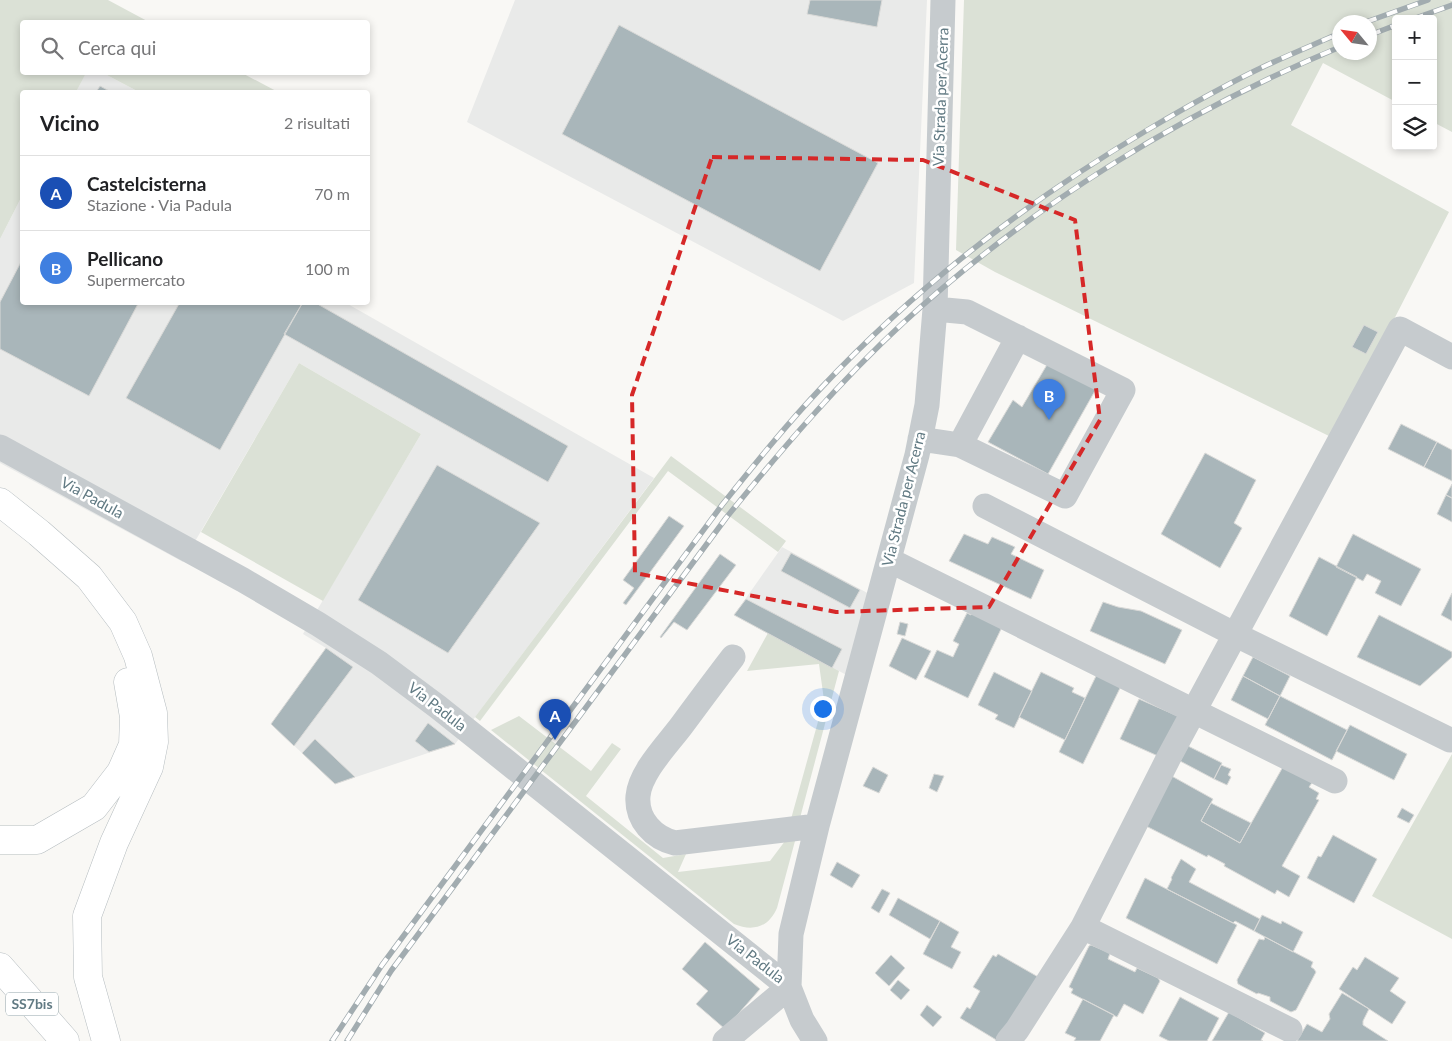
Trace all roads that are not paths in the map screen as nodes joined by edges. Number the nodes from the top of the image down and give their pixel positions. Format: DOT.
graph roads {
  1 [pos="943,0"];
  2 [pos="935,309"];
  3 [pos="1018,337"];
  4 [pos="1452,357"];
  5 [pos="920,439"];
  6 [pos="960,444"];
  7 [pos="0,447"];
  8 [pos="0,502"];
  9 [pos="984,506"];
  10 [pos="0,522"];
  11 [pos="889,560"];
  12 [pos="1236,635"];
  13 [pos="733,656"];
  14 [pos="1193,712"];
  15 [pos="1450,740"];
  16 [pos="1335,781"];
  17 [pos="817,826"];
  18 [pos="0,840"];
  19 [pos="1083,926"];
  20 [pos="0,966"];
  21 [pos="789,987"];
  22 [pos="1290,1030"];
  23 [pos="65,1041"];
  24 [pos="106,1041"];
  25 [pos="725,1041"];
  26 [pos="815,1041"];
  27 [pos="1008,1041"];
  1 -- 2 [label="street, Via Strada per Acerra"];
  2 -- 3 [label="street"];
  2 -- 5 [label="street, Via Strada per Acerra"];
  3 -- 6 [label="street"];
  3 -- 6 [label="street"];
  4 -- 12 [label="street"];
  5 -- 6 [label="street"];
  5 -- 11 [label="street, Via Strada per Acerra"];
  7 -- 21 [label="street, Via Padula"];
  8 -- 24 [label="main road"];
  9 -- 12 [label="street"];
  10 -- 18 [label="main road"];
  11 -- 14 [label="street"];
  11 -- 17 [label="street, Via Strada per Acerra"];
  12 -- 14 [label="street"];
  12 -- 15 [label="street"];
  13 -- 17 [label="street"];
  14 -- 16 [label="street"];
  14 -- 19 [label="street"];
  17 -- 21 [label="street, Via Strada per Acerra"];
  19 -- 22 [label="street"];
  19 -- 27 [label="street"];
  20 -- 23 [label="main road, SS7bis"];
  21 -- 25 [label="street"];
  21 -- 26 [label="street, Via Padula"];
}
